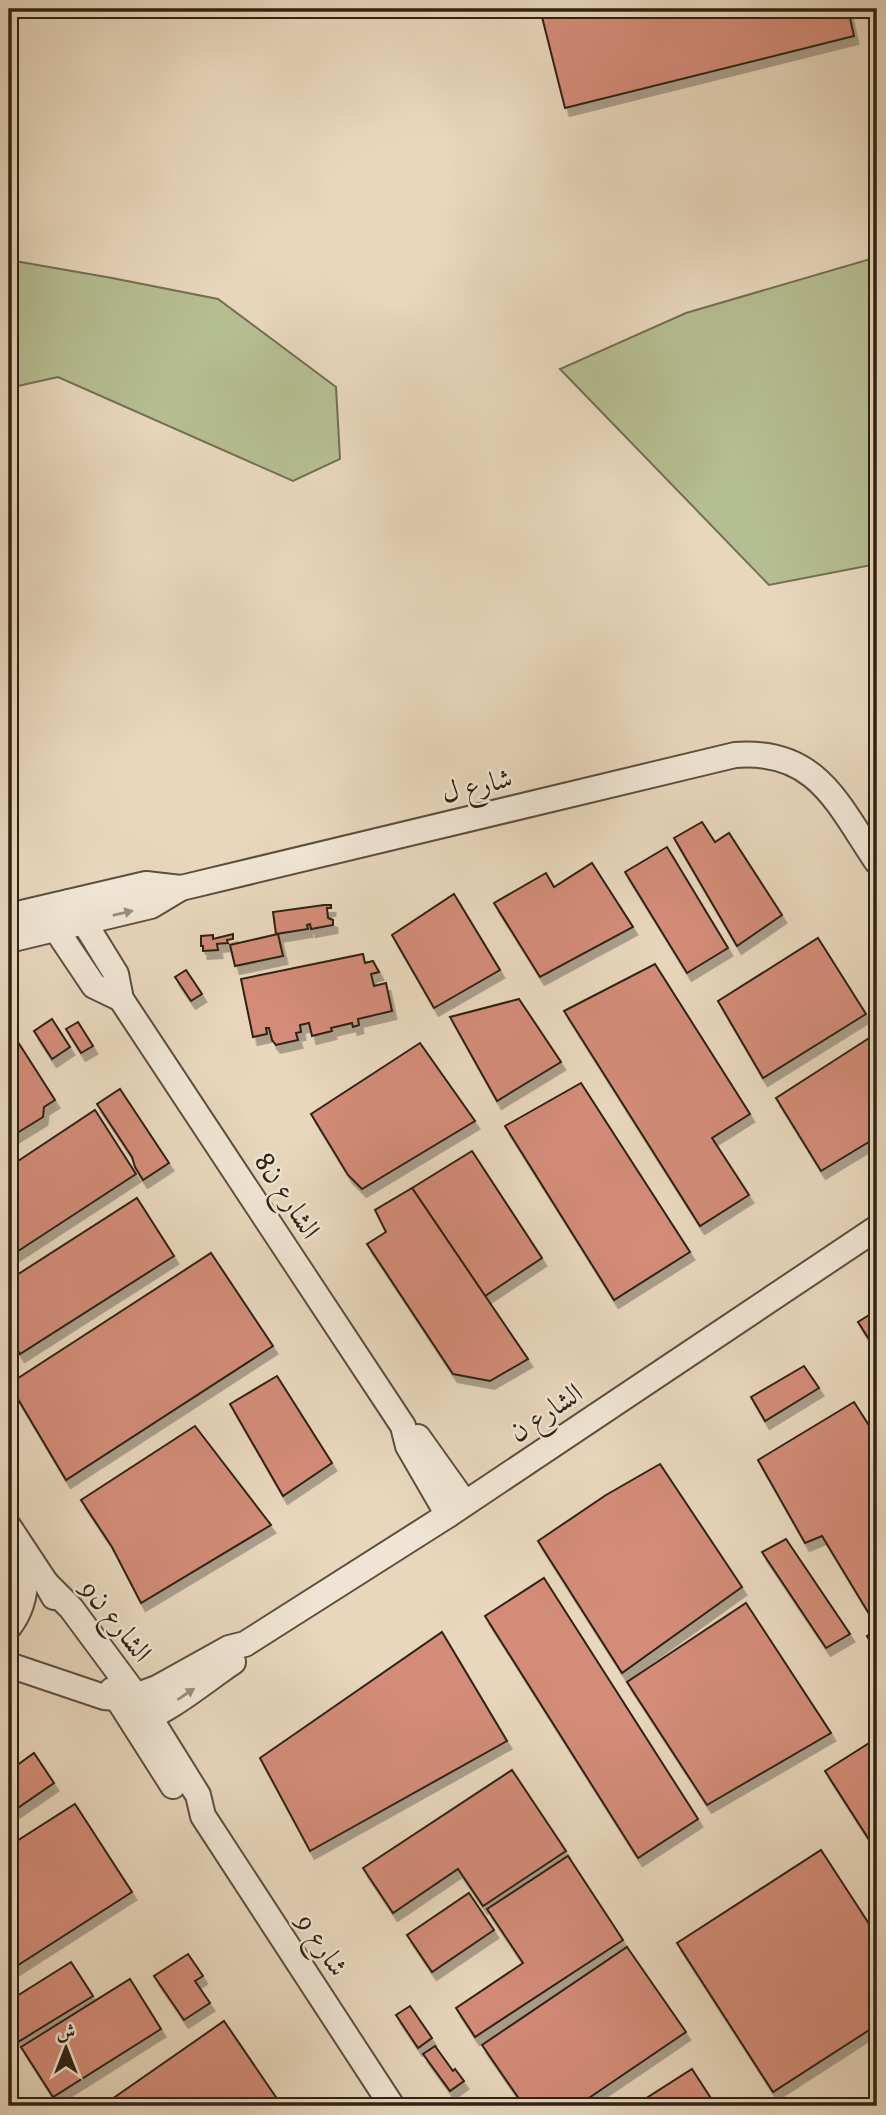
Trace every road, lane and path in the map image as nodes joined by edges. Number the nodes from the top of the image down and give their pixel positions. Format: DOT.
graph roads {
  1 [pos="877,862"];
  2 [pos="77,912"];
  3 [pos="9,916"];
  4 [pos="49,919"];
  5 [pos="9,940"];
  6 [pos="121,999"];
  7 [pos="877,1228"];
  8 [pos="456,1509"];
  9 [pos="14,1535"];
  10 [pos="9,1627"];
  11 [pos="9,1665"];
  12 [pos="9,1683"];
  13 [pos="134,1709"];
  14 [pos="392,2106"];
  1 -- 2 [label="street, شارع ل"];
  2 -- 4 [label="street, شارع ل"];
  2 -- 6 [label="street, الشارع ن8"];
  3 -- 4 [label="street, شارع ل"];
  4 -- 5 [label="street, شارع ل"];
  4 -- 6 [label="street, الشارع ن8"];
  6 -- 8 [label="street, الشارع ن8"];
  7 -- 8 [label="street, الشارع ن"];
  8 -- 13 [label="street, الشارع ن"];
  9 -- 10 [label="street"];
  9 -- 13 [label="street, الشارع ن9"];
  11 -- 13 [label="street"];
  12 -- 13 [label="street"];
  13 -- 14 [label="street, شارع 9"];
}
